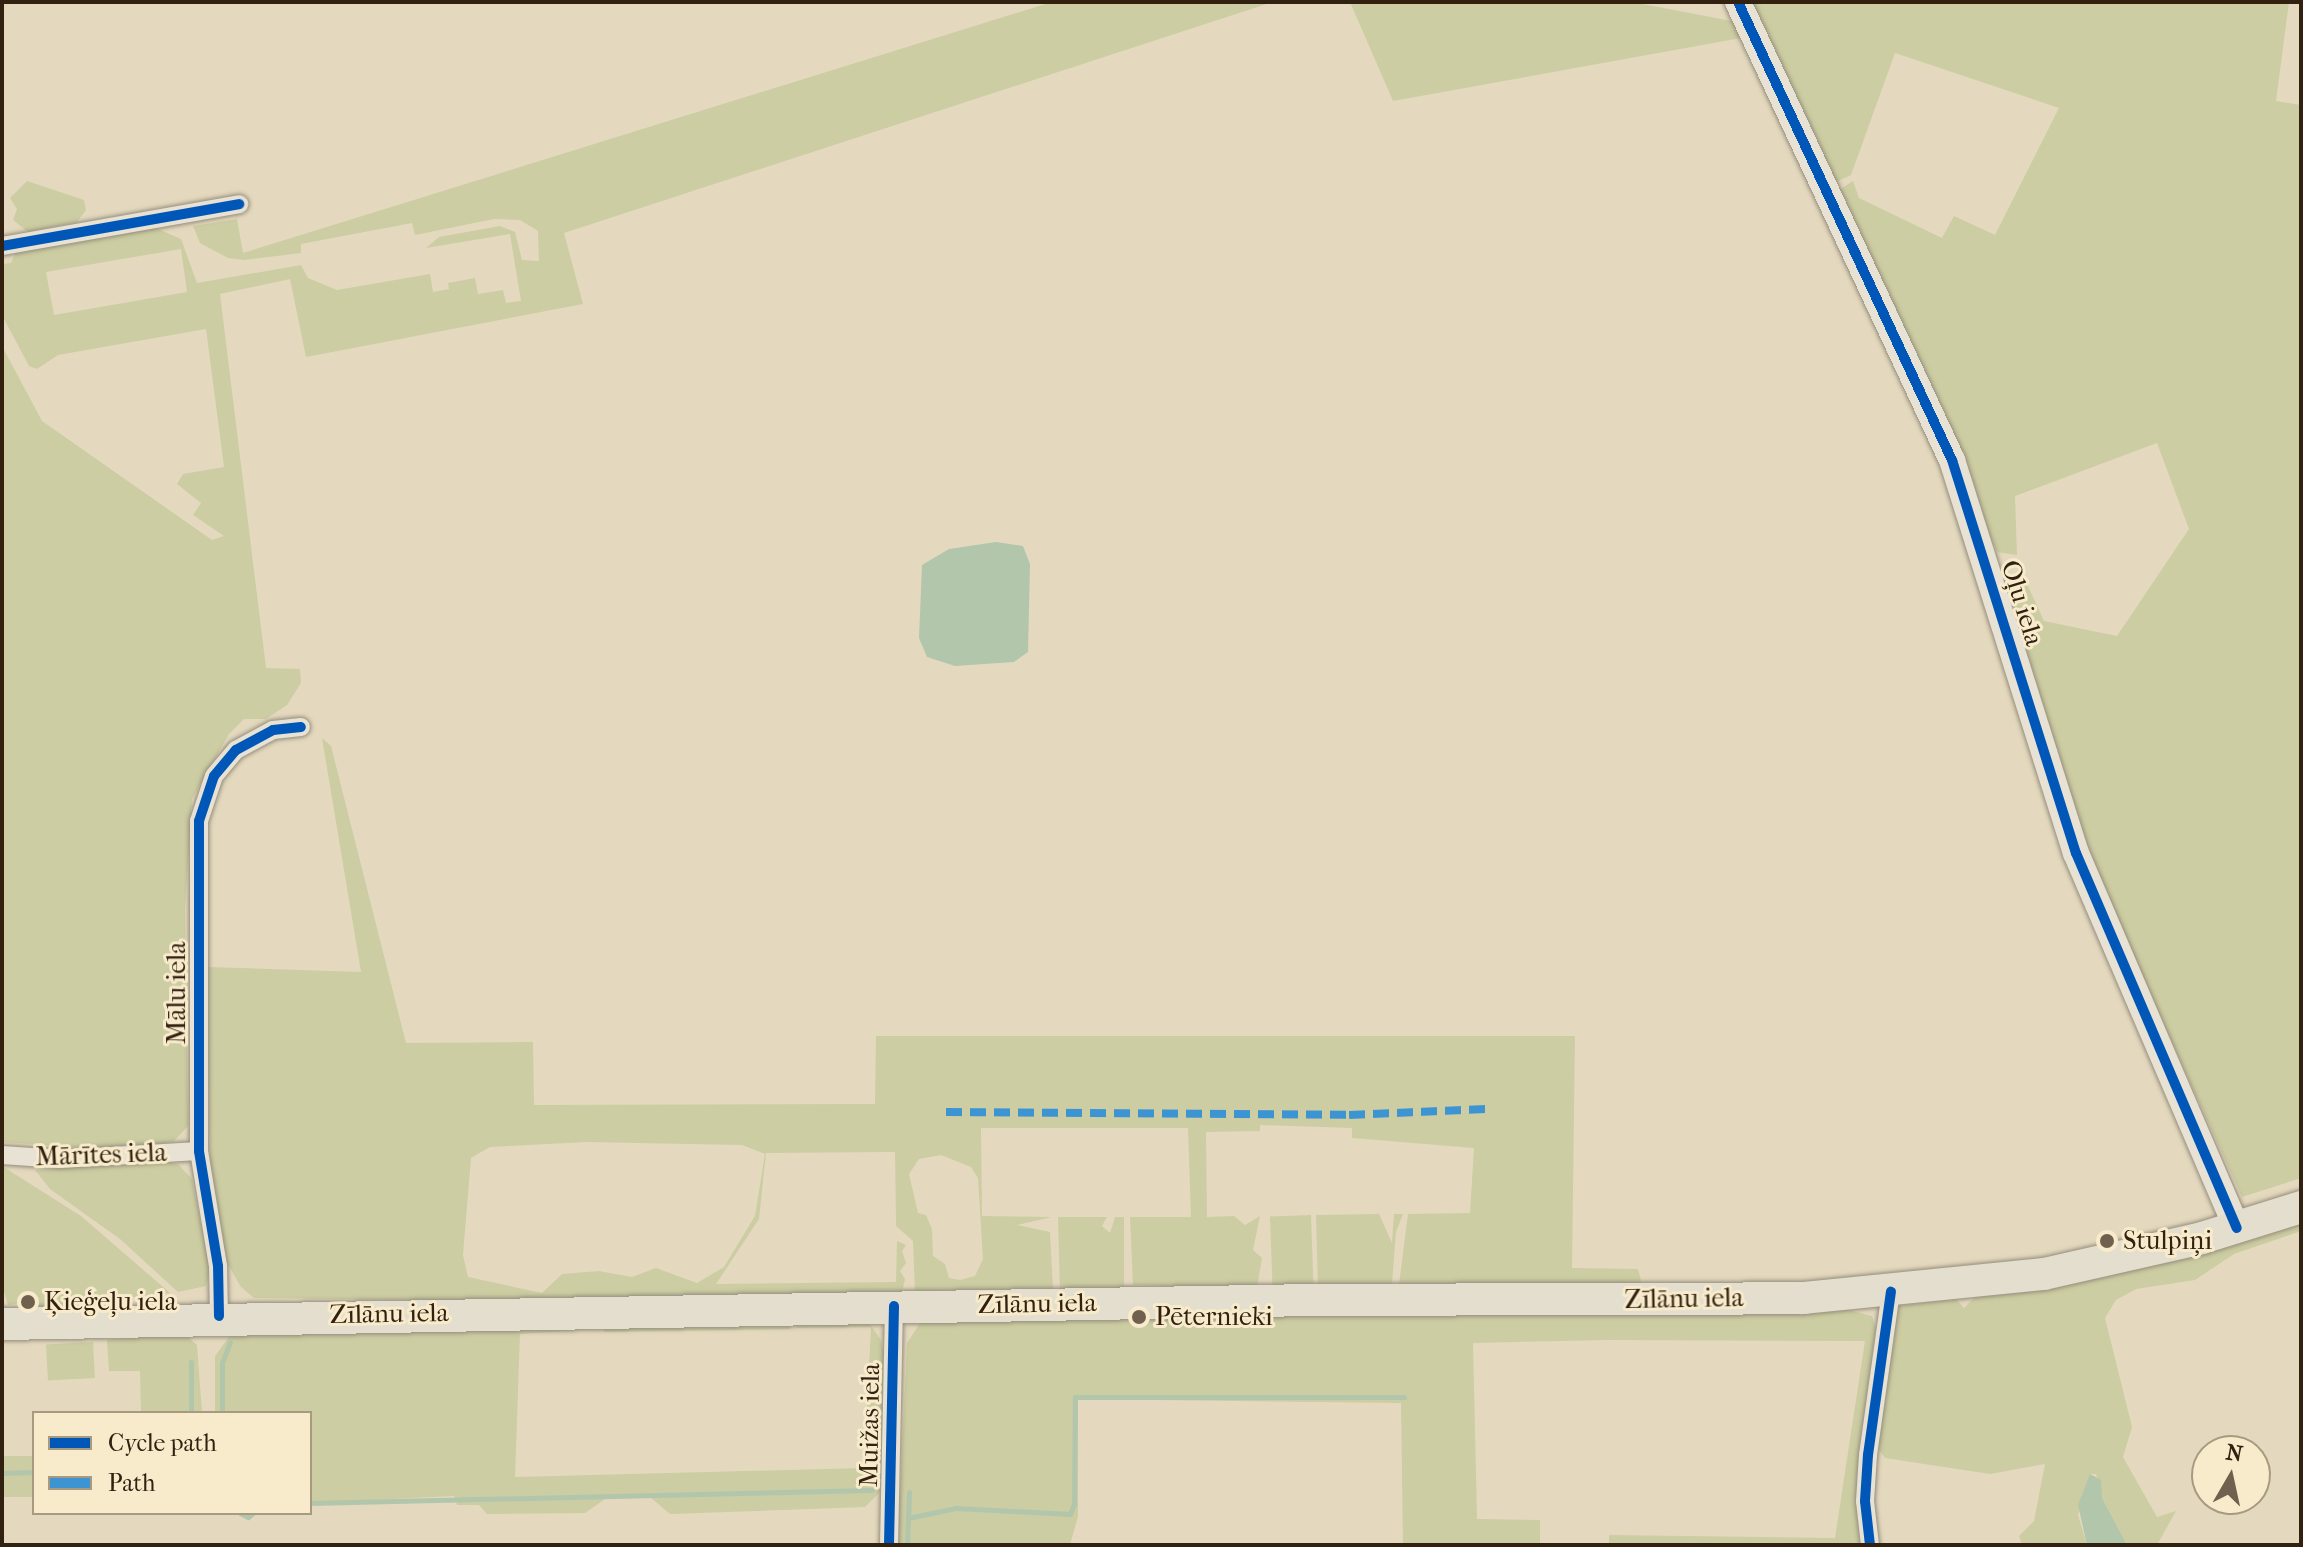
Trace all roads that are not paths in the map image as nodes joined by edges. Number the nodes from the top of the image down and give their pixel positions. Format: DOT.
graph roads {
  1 [pos="1738,2"];
  2 [pos="239,204"];
  3 [pos="2,246"];
  4 [pos="301,727"];
  5 [pos="199,1151"];
  6 [pos="2,1155"];
  7 [pos="2301,1207"];
  8 [pos="2237,1228"];
  9 [pos="1891,1292"];
  10 [pos="894,1306"];
  11 [pos="219,1316"];
  12 [pos="2,1324"];
  13 [pos="889,1545"];
  14 [pos="1870,1545"];
  1 -- 8 [label="street, Oļu iela"];
  2 -- 3 [label="street"];
  4 -- 5 [label="street, Mālu iela"];
  5 -- 6 [label="street, Mārītes iela"];
  5 -- 11 [label="street, Mālu iela"];
  7 -- 8 [label="highway, Zīlānu iela"];
  8 -- 9 [label="highway, Zīlānu iela"];
  9 -- 10 [label="highway, Zīlānu iela"];
  9 -- 14 [label="street"];
  10 -- 11 [label="highway, Zīlānu iela"];
  10 -- 13 [label="street, Muižas iela"];
  11 -- 12 [label="highway, Zīlānu iela"];
}
